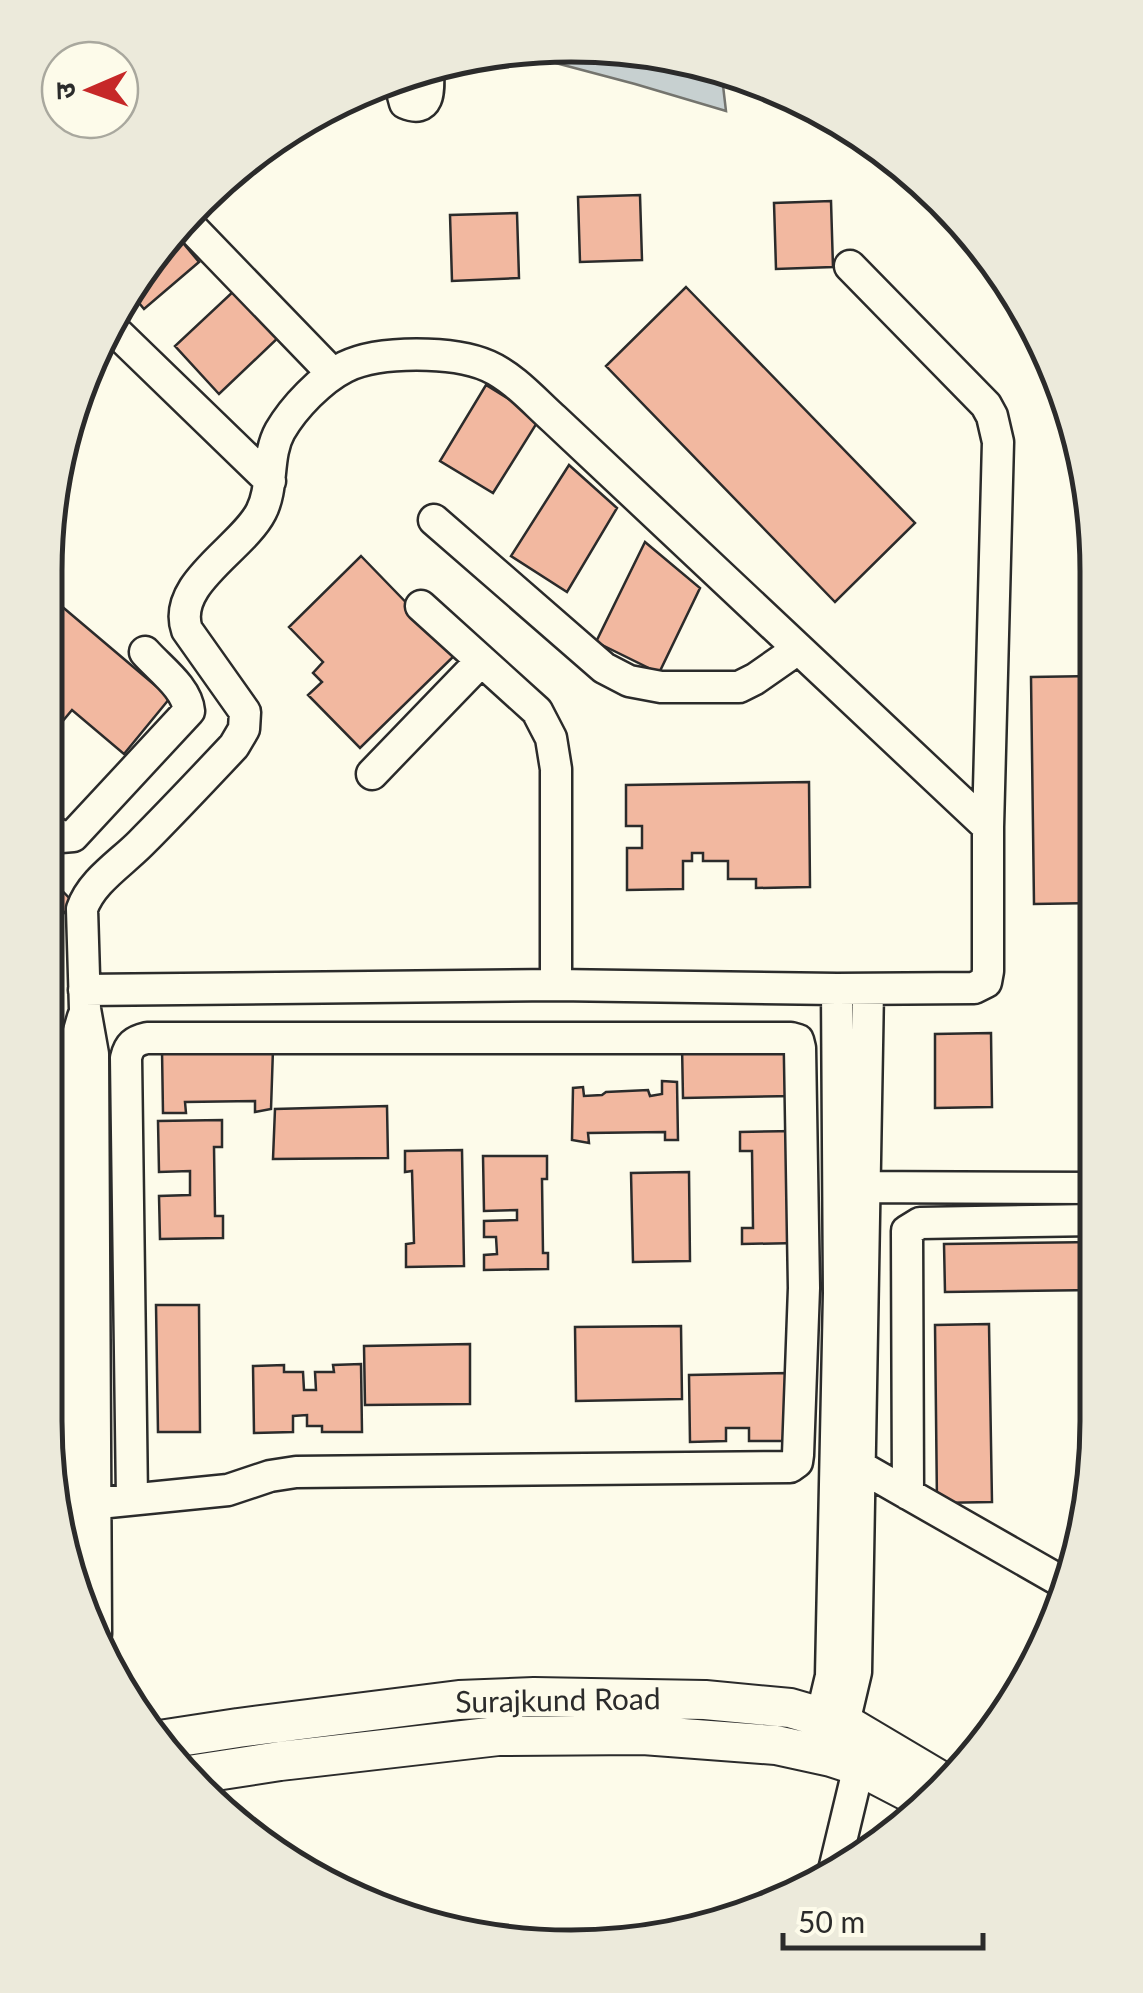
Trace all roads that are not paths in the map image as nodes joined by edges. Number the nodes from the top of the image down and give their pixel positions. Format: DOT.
graph roads {
  1 [pos="428,84"];
  2 [pos="402,92"];
  3 [pos="194,230"];
  4 [pos="850,266"];
  5 [pos="120,336"];
  6 [pos="334,374"];
  7 [pos="270,481"];
  8 [pos="434,520"];
  9 [pos="421,606"];
  10 [pos="798,649"];
  11 [pos="145,652"];
  12 [pos="482,661"];
  13 [pos="372,774"];
  14 [pos="988,828"];
  15 [pos="62,837"];
  16 [pos="556,985"];
  17 [pos="837,989"];
  18 [pos="868,989"];
  19 [pos="85,1000"];
  20 [pos="852,1187"];
  21 [pos="1080,1188"];
  22 [pos="1080,1220"];
  23 [pos="906,1253"];
  24 [pos="864,1254"];
  25 [pos="804,1288"];
  26 [pos="838,1293"];
  27 [pos="64,1447"];
  28 [pos="70,1453"];
  29 [pos="847,1459"];
  30 [pos="908,1494"];
  31 [pos="132,1498"];
  32 [pos="83,1505"];
  33 [pos="76,1537"];
  34 [pos="1055,1578"];
  35 [pos="91,1589"];
  36 [pos="174,1738"];
  37 [pos="835,1744"];
  38 [pos="203,1772"];
  39 [pos="935,1777"];
  40 [pos="917,1795"];
  41 [pos="834,1857"];
  1 -- 2 [label="street"];
  3 -- 6 [label="street"];
  4 -- 14 [label="street"];
  5 -- 7 [label="street"];
  6 -- 7 [label="street"];
  6 -- 10 [label="street"];
  7 -- 19 [label="street"];
  8 -- 10 [label="street"];
  9 -- 12 [label="street"];
  10 -- 14 [label="street"];
  11 -- 15 [label="street"];
  12 -- 13 [label="street"];
  12 -- 16 [label="street"];
  14 -- 18 [label="street"];
  16 -- 17 [label="street"];
  16 -- 19 [label="street"];
  17 -- 18 [label="street"];
  17 -- 20 [label="street"];
  18 -- 20 [label="street"];
  19 -- 28 [label="street"];
  19 -- 32 [label="street"];
  20 -- 21 [label="street"];
  20 -- 24 [label="street"];
  20 -- 26 [label="street"];
  22 -- 23 [label="street"];
  23 -- 24 [label="street"];
  23 -- 30 [label="street"];
  24 -- 29 [label="street"];
  25 -- 26 [label="street"];
  25 -- 31 [label="street"];
  25 -- 31 [label="street"];
  26 -- 29 [label="street"];
  27 -- 28 [label="street"];
  28 -- 32 [label="street"];
  29 -- 30 [label="street"];
  29 -- 37 [label="street"];
  30 -- 34 [label="street"];
  31 -- 32 [label="street"];
  32 -- 33 [label="street"];
  32 -- 35 [label="street"];
  36 -- 37 [label="main road, Surajkund Road"];
  37 -- 38 [label="main road, Surajkund Road"];
  37 -- 39 [label="main road, Surajkund Road"];
  37 -- 40 [label="main road, Surajkund Road"];
  37 -- 41 [label="street"];
}
